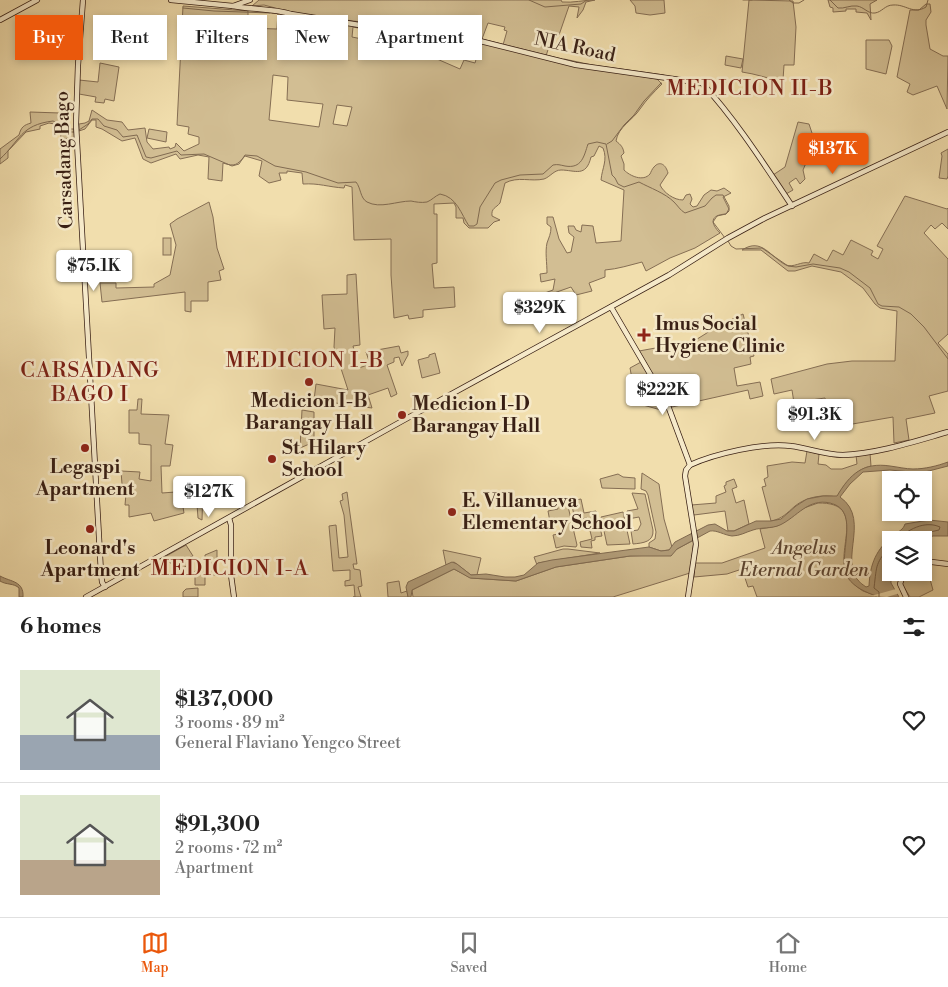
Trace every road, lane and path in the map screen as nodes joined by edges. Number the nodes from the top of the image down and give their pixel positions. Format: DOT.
graph roads {
  1 [pos="37,0"];
  2 [pos="83,0"];
  3 [pos="171,0"];
  4 [pos="250,0"];
  5 [pos="233,6"];
  6 [pos="0,20"];
  7 [pos="948,132"];
  8 [pos="792,206"];
  9 [pos="611,306"];
  10 [pos="948,432"];
  11 [pos="690,465"];
  12 [pos="229,518"];
  13 [pos="932,562"];
  14 [pos="948,564"];
  15 [pos="901,581"];
  16 [pos="105,587"];
  17 [pos="86,597"];
  18 [pos="234,597"];
  19 [pos="688,597"];
  20 [pos="906,597"];
  1 -- 6 [label="street"];
  2 -- 16 [label="street, Carsadang Bago"];
  3 -- 5 [label="street, NIA Road"];
  4 -- 5 [label="street"];
  5 -- 8 [label="street, NIA Road"];
  7 -- 8 [label="street"];
  8 -- 9 [label="street"];
  9 -- 11 [label="street"];
  9 -- 12 [label="street"];
  10 -- 11 [label="street"];
  11 -- 19 [label="street"];
  12 -- 16 [label="street"];
  12 -- 18 [label="street"];
  13 -- 14 [label="street"];
  15 -- 20 [label="street"];
  16 -- 17 [label="street"];
}
